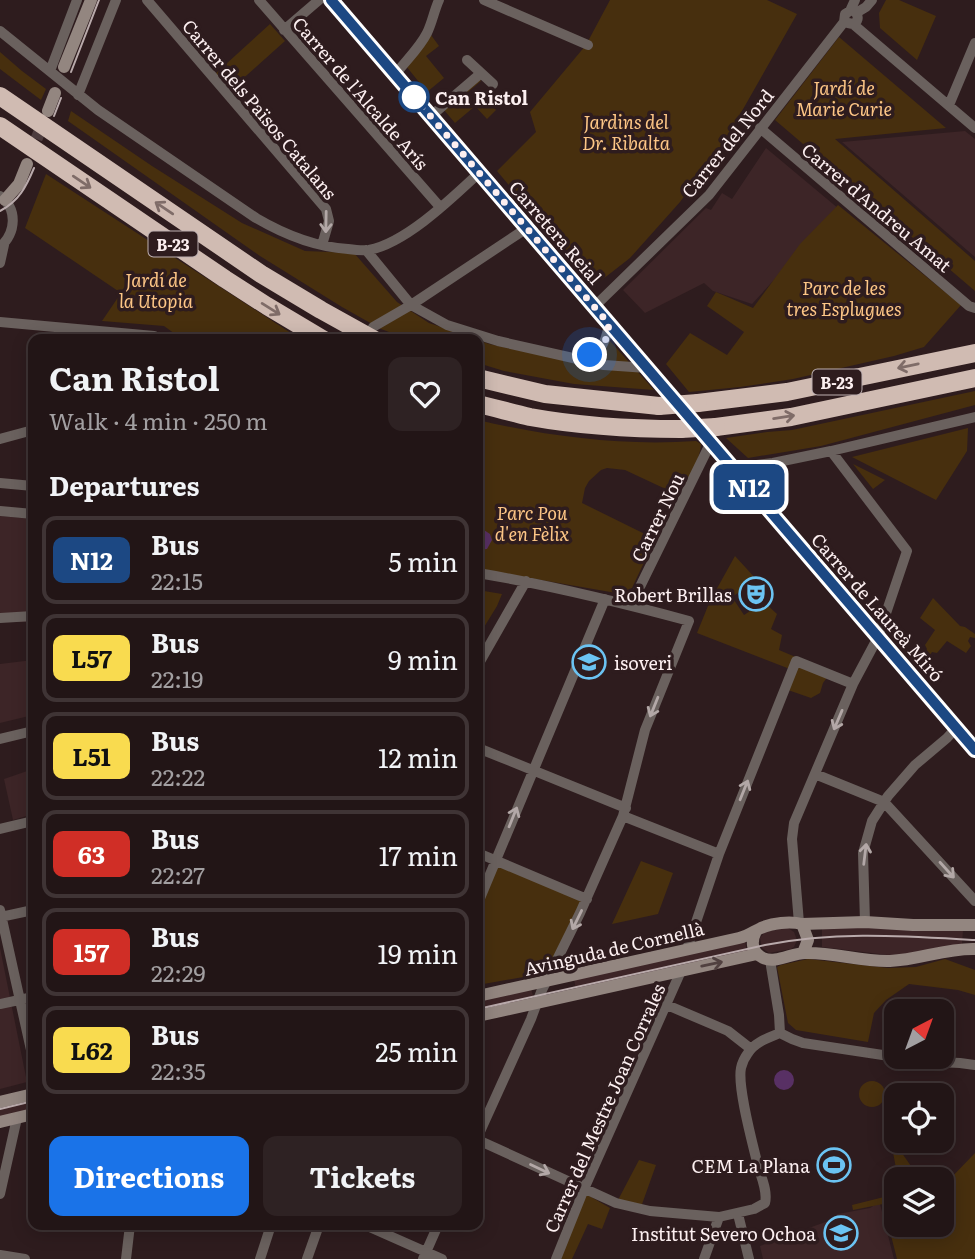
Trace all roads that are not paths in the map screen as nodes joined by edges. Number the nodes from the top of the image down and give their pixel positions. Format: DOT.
graph roads {
  1 [pos="77,0"];
  2 [pos="91,0"];
  3 [pos="116,0"];
  4 [pos="147,0"];
  5 [pos="259,0"];
  6 [pos="319,0"];
  7 [pos="331,0"];
  8 [pos="439,0"];
  9 [pos="484,0"];
  10 [pos="855,0"];
  11 [pos="872,0"];
  12 [pos="851,17"];
  13 [pos="284,30"];
  14 [pos="0,31"];
  15 [pos="975,43"];
  16 [pos="588,45"];
  17 [pos="467,61"];
  18 [pos="64,67"];
  19 [pos="50,71"];
  20 [pos="480,74"];
  21 [pos="395,75"];
  22 [pos="493,84"];
  23 [pos="0,89"];
  24 [pos="55,93"];
  25 [pos="78,95"];
  26 [pos="0,96"];
  27 [pos="949,105"];
  28 [pos="41,115"];
  29 [pos="431,116"];
  30 [pos="0,128"];
  31 [pos="760,128"];
  32 [pos="975,128"];
  33 [pos="27,164"];
  34 [pos="479,173"];
  35 [pos="3,198"];
  36 [pos="440,207"];
  37 [pos="527,228"];
  38 [pos="322,245"];
  39 [pos="2,246"];
  40 [pos="366,250"];
  41 [pos="0,263"];
  42 [pos="411,305"];
  43 [pos="594,307"];
  44 [pos="975,308"];
  45 [pos="0,322"];
  46 [pos="609,324"];
  47 [pos="374,333"];
  48 [pos="116,334"];
  49 [pos="314,334"];
  50 [pos="476,334"];
  51 [pos="483,336"];
  52 [pos="975,353"];
  53 [pos="573,357"];
  54 [pos="647,368"];
  55 [pos="975,378"];
  56 [pos="483,379"];
  57 [pos="483,405"];
  58 [pos="975,417"];
  59 [pos="28,431"];
  60 [pos="713,435"];
  61 [pos="0,439"];
  62 [pos="831,451"];
  63 [pos="773,463"];
  64 [pos="733,468"];
  65 [pos="0,483"];
  66 [pos="28,486"];
  67 [pos="751,489"];
  68 [pos="0,511"];
  69 [pos="28,514"];
  70 [pos="483,574"];
  71 [pos="526,581"];
  72 [pos="605,599"];
  73 [pos="631,605"];
  74 [pos="28,616"];
  75 [pos="0,618"];
  76 [pos="878,637"];
  77 [pos="483,655"];
  78 [pos="853,684"];
  79 [pos="956,728"];
  80 [pos="28,732"];
  81 [pos="0,739"];
  82 [pos="483,750"];
  83 [pos="975,750"];
  84 [pos="532,770"];
  85 [pos="816,774"];
  86 [pos="884,802"];
  87 [pos="624,812"];
  88 [pos="28,822"];
  89 [pos="0,829"];
  90 [pos="719,854"];
  91 [pos="483,855"];
  92 [pos="495,860"];
  93 [pos="483,890"];
  94 [pos="586,899"];
  95 [pos="975,901"];
  96 [pos="28,911"];
  97 [pos="0,914"];
  98 [pos="865,922"];
  99 [pos="801,924"];
  100 [pos="975,925"];
  101 [pos="756,931"];
  102 [pos="687,949"];
  103 [pos="975,949"];
  104 [pos="803,953"];
  105 [pos="757,954"];
  106 [pos="770,960"];
  107 [pos="681,971"];
  108 [pos="547,981"];
  109 [pos="483,995"];
  110 [pos="28,998"];
  111 [pos="20,999"];
  112 [pos="537,1003"];
  113 [pos="0,1004"];
  114 [pos="667,1005"];
  115 [pos="483,1015"];
  116 [pos="780,1033"];
  117 [pos="28,1036"];
  118 [pos="751,1049"];
  119 [pos="884,1055"];
  120 [pos="954,1063"];
  121 [pos="975,1065"];
  122 [pos="28,1095"];
  123 [pos="0,1102"];
  124 [pos="28,1115"];
  125 [pos="17,1118"];
  126 [pos="0,1122"];
  127 [pos="483,1127"];
  128 [pos="483,1140"];
  129 [pos="584,1189"];
  130 [pos="0,1194"];
  131 [pos="738,1214"];
  132 [pos="719,1217"];
  133 [pos="129,1230"];
  134 [pos="269,1230"];
  135 [pos="317,1230"];
  136 [pos="375,1230"];
  137 [pos="436,1230"];
  138 [pos="0,1255"];
  139 [pos="424,1256"];
  140 [pos="25,1259"];
  141 [pos="126,1259"];
  142 [pos="260,1259"];
  143 [pos="307,1259"];
  144 [pos="442,1259"];
  145 [pos="556,1259"];
  146 [pos="704,1259"];
  147 [pos="749,1259"];
  1 -- 19 [label="street"];
  2 -- 18 [label="street"];
  3 -- 25 [label="street"];
  4 -- 38 [label="street, Carrer dels Països Catalans, one-way"];
  5 -- 13 [label="street, Carrer de l'Alcalde Arís"];
  6 -- 13 [label="street"];
  7 -- 21 [label="main road, Carretera Reial"];
  8 -- 21 [label="street"];
  9 -- 16 [label="street"];
  10 -- 12 [label="street, Carrer del Nord"];
  11 -- 12 [label="street, Carrer del Nord"];
  12 -- 27 [label="street"];
  12 -- 31 [label="street, Carrer del Nord"];
  13 -- 36 [label="street, Carrer de l'Alcalde Arís"];
  14 -- 19 [label="street"];
  15 -- 27 [label="street"];
  17 -- 20 [label="street"];
  19 -- 25 [label="street"];
  20 -- 22 [label="street"];
  20 -- 29 [label="street"];
  21 -- 29 [label="main road, Carretera Reial"];
  23 -- 28 [label="highway"];
  24 -- 28 [label="street"];
  25 -- 38 [label="street"];
  26 -- 28 [label="highway, B-23"];
  27 -- 32 [label="street"];
  47 -- 28 [label="highway, B-23, one-way"];
  29 -- 34 [label="main road, Carretera Reial"];
  30 -- 49 [label="highway, B-23, one-way"];
  31 -- 43 [label="street, Carrer del Nord"];
  31 -- 44 [label="street, Carrer d'Andreu Amat"];
  33 -- 35 [label="street"];
  34 -- 36 [label="street"];
  34 -- 37 [label="main road, Carretera Reial"];
  35 -- 39 [label="street"];
  36 -- 40 [label="street"];
  37 -- 42 [label="street"];
  37 -- 43 [label="main road, Carretera Reial"];
  38 -- 40 [label="street"];
  39 -- 41 [label="street"];
  40 -- 42 [label="street"];
  42 -- 47 [label="street"];
  42 -- 50 [label="street"];
  43 -- 46 [label="main road, Carretera Reial"];
  45 -- 48 [label="street"];
  46 -- 53 [label="street"];
  46 -- 54 [label="main road, Carretera Reial"];
  51 -- 53 [label="street"];
  52 -- 56 [label="highway, B-23, one-way, bridge"];
  53 -- 54 [label="street"];
  54 -- 60 [label="main road, Carretera Reial"];
  60 -- 55 [label="highway, B-23, one-way"];
  57 -- 60 [label="highway, B-23, bridge"];
  58 -- 62 [label="street"];
  59 -- 61 [label="street"];
  60 -- 64 [label="main road, Carretera Reial"];
  60 -- 73 [label="street, Carrer Nou"];
  62 -- 63 [label="street"];
  62 -- 76 [label="street"];
  63 -- 64 [label="street"];
  63 -- 67 [label="street"];
  64 -- 67 [label="main road, Carretera Reial"];
  65 -- 66 [label="street"];
  67 -- 76 [label="main road, Carrer de Laureà Miró"];
  68 -- 69 [label="street"];
  70 -- 71 [label="street"];
  71 -- 72 [label="street"];
  71 -- 77 [label="street"];
  72 -- 73 [label="street"];
  72 -- 84 [label="street"];
  73 -- 87 [label="street, one-way"];
  74 -- 75 [label="street"];
  76 -- 78 [label="street"];
  76 -- 79 [label="main road, Carrer de Laureà Miró"];
  78 -- 85 [label="street, one-way"];
  90 -- 78 [label="street, one-way"];
  79 -- 83 [label="main road, Carrer de Laureà Miró"];
  79 -- 86 [label="street"];
  80 -- 81 [label="street"];
  82 -- 84 [label="street"];
  84 -- 87 [label="street"];
  92 -- 84 [label="street, one-way"];
  85 -- 86 [label="street"];
  85 -- 99 [label="street"];
  86 -- 95 [label="street, one-way"];
  98 -- 86 [label="street, one-way"];
  87 -- 90 [label="street"];
  87 -- 94 [label="street"];
  88 -- 89 [label="street"];
  90 -- 102 [label="street"];
  91 -- 92 [label="street"];
  92 -- 93 [label="street"];
  92 -- 94 [label="street"];
  94 -- 108 [label="street, one-way"];
  96 -- 97 [label="street"];
  97 -- 111 [label="street"];
  98 -- 99 [label="street, Avinguda de Cornellà"];
  98 -- 100 [label="street, Avinguda de Cornellà"];
  99 -- 101 [label="street, Avinguda de Cornellà"];
  99 -- 104 [label="street"];
  101 -- 102 [label="street, Avinguda de Cornellà"];
  101 -- 105 [label="street"];
  102 -- 108 [label="street, Avinguda de Cornellà"];
  103 -- 104 [label="street"];
  104 -- 106 [label="street"];
  105 -- 106 [label="street"];
  107 -- 105 [label="street, Avinguda de Cornellà, one-way"];
  106 -- 116 [label="street"];
  107 -- 112 [label="street, Avinguda de Cornellà"];
  107 -- 114 [label="street, Carrer del Mestre Joan Corrales"];
  108 -- 109 [label="street, Avinguda de Cornellà"];
  108 -- 112 [label="street"];
  110 -- 111 [label="street"];
  111 -- 113 [label="street"];
  111 -- 117 [label="street"];
  112 -- 115 [label="street, Avinguda de Cornellà"];
  112 -- 127 [label="street"];
  114 -- 118 [label="street"];
  114 -- 129 [label="street, Carrer del Mestre Joan Corrales"];
  116 -- 118 [label="street"];
  116 -- 119 [label="street"];
  118 -- 131 [label="street"];
  120 -- 121 [label="street"];
  122 -- 123 [label="street"];
  124 -- 125 [label="street"];
  125 -- 126 [label="street"];
  125 -- 130 [label="street"];
  128 -- 129 [label="street, one-way"];
  129 -- 132 [label="street"];
  129 -- 145 [label="street, Carrer del Mestre Joan Corrales"];
  131 -- 132 [label="street"];
  131 -- 147 [label="street"];
  132 -- 146 [label="street"];
  133 -- 141 [label="street"];
  134 -- 142 [label="street"];
  135 -- 143 [label="street"];
  136 -- 139 [label="street"];
  137 -- 139 [label="street"];
  138 -- 140 [label="street"];
  139 -- 144 [label="street"];
}
